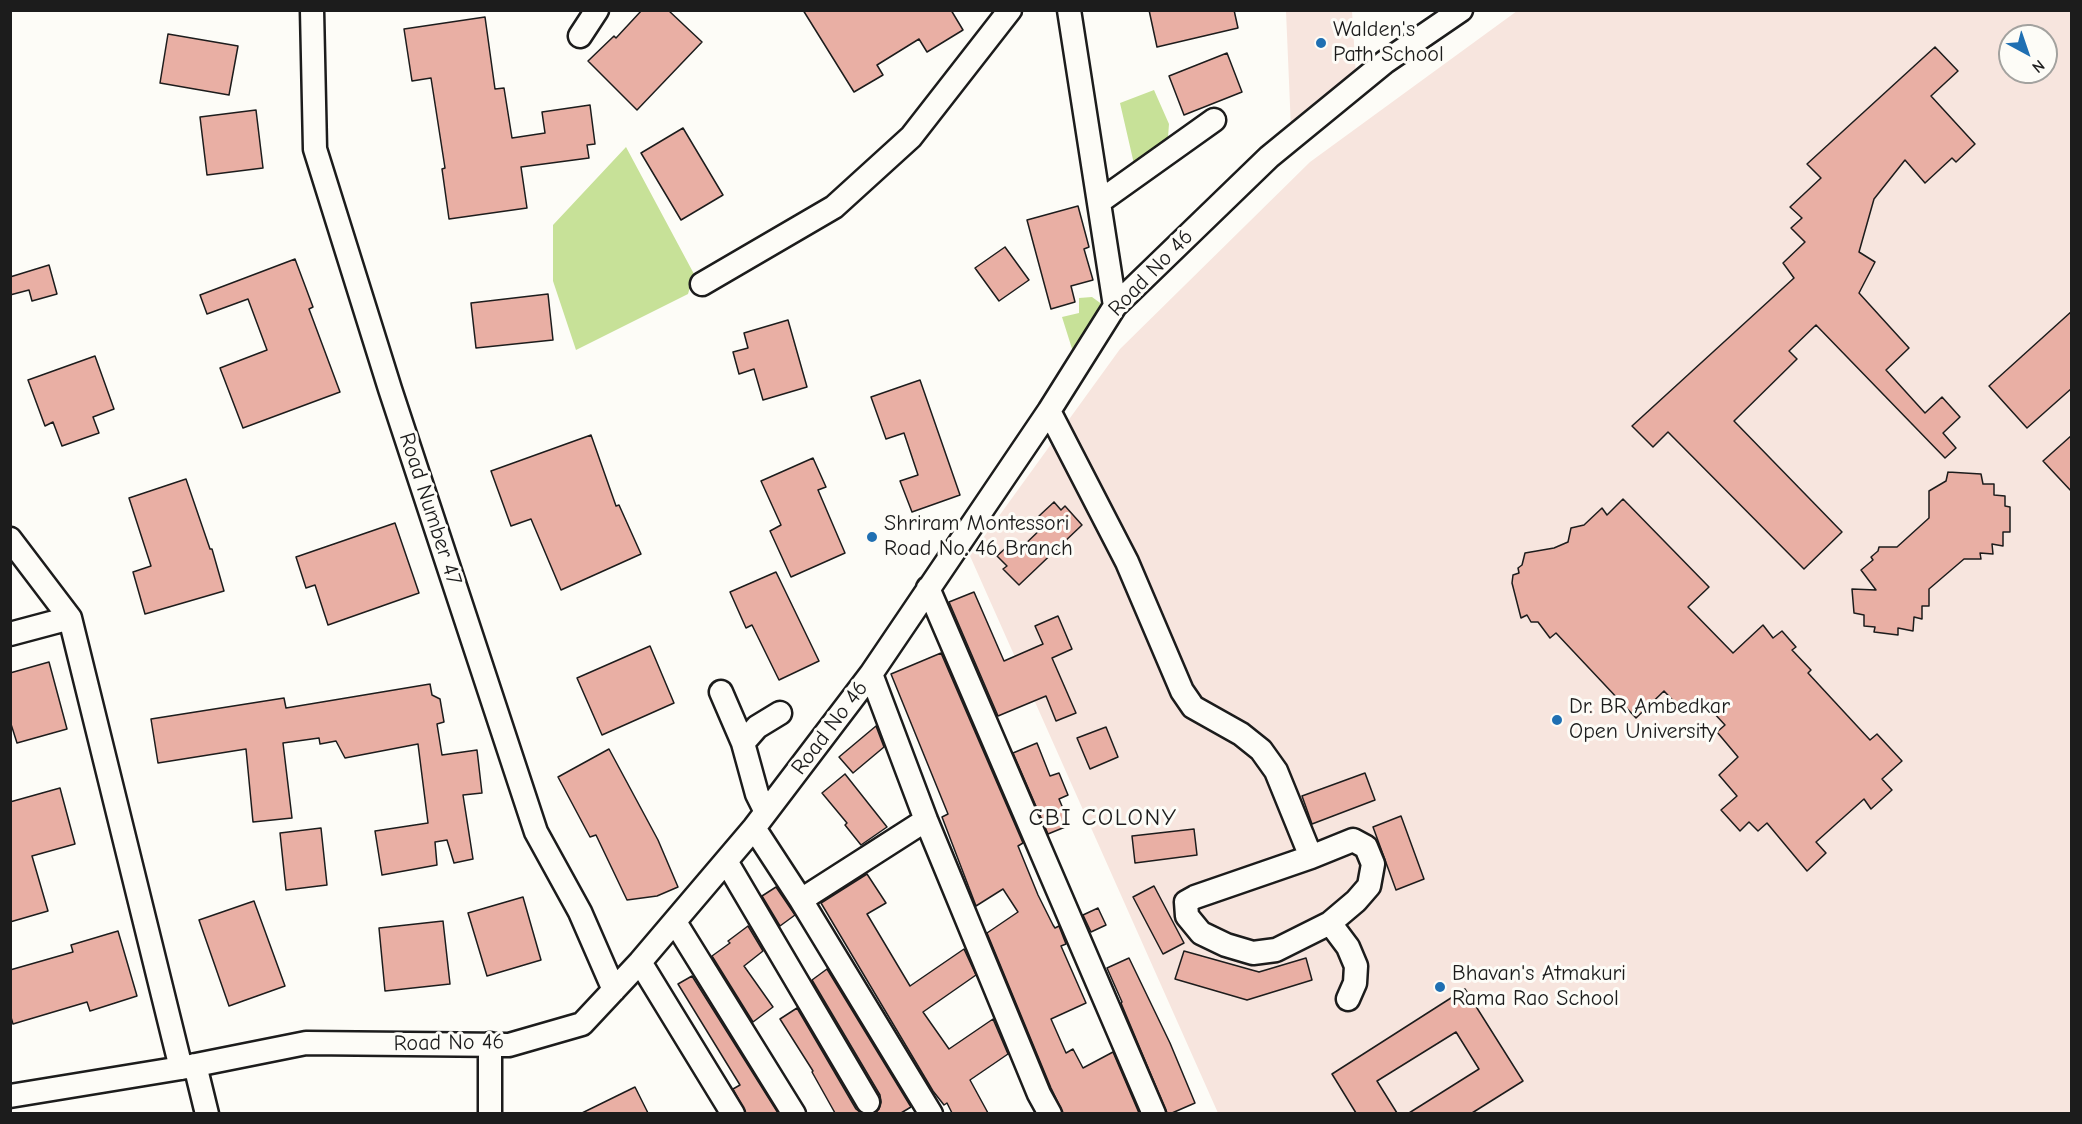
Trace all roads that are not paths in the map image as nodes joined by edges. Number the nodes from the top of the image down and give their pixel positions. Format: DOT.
graph roads {
  1 [pos="312,10"];
  2 [pos="597,10"];
  3 [pos="1010,10"];
  4 [pos="1069,10"];
  5 [pos="1461,10"];
  6 [pos="580,36"];
  7 [pos="1214,120"];
  8 [pos="1099,202"];
  9 [pos="702,284"];
  10 [pos="1115,306"];
  11 [pos="1049,411"];
  12 [pos="10,539"];
  13 [pos="928,588"];
  14 [pos="70,618"];
  15 [pos="10,634"];
  16 [pos="871,674"];
  17 [pos="721,692"];
  18 [pos="780,713"];
  19 [pos="743,743"];
  20 [pos="760,820"];
  21 [pos="926,820"];
  22 [pos="1311,857"];
  23 [pos="726,861"];
  24 [pos="801,900"];
  25 [pos="675,922"];
  26 [pos="1330,922"];
  27 [pos="640,962"];
  28 [pos="614,990"];
  29 [pos="1348,999"];
  30 [pos="490,1044"];
  31 [pos="188,1067"];
  32 [pos="10,1096"];
  33 [pos="868,1101"];
  34 [pos="207,1113"];
  35 [pos="490,1113"];
  36 [pos="733,1113"];
  37 [pos="794,1113"];
  38 [pos="932,1113"];
  39 [pos="1050,1113"];
  40 [pos="1154,1113"];
  1 -- 28 [label="street, Road Number 47"];
  2 -- 6 [label="street"];
  3 -- 9 [label="street"];
  4 -- 8 [label="street"];
  5 -- 10 [label="street, Road No 46"];
  7 -- 8 [label="street"];
  8 -- 10 [label="street"];
  10 -- 11 [label="street, Road No 46"];
  11 -- 13 [label="street, Road No 46"];
  11 -- 22 [label="street"];
  12 -- 14 [label="street"];
  13 -- 16 [label="street, Road No 46"];
  13 -- 40 [label="street"];
  14 -- 15 [label="street"];
  14 -- 31 [label="street"];
  16 -- 20 [label="street, Road No 46"];
  16 -- 21 [label="street"];
  17 -- 19 [label="street"];
  18 -- 19 [label="street"];
  19 -- 20 [label="street"];
  20 -- 23 [label="street, Road No 46"];
  20 -- 24 [label="street"];
  21 -- 24 [label="street"];
  21 -- 39 [label="street"];
  22 -- 26 [label="street"];
  22 -- 26 [label="street"];
  23 -- 25 [label="street, Road No 46"];
  23 -- 33 [label="street"];
  24 -- 38 [label="street"];
  25 -- 27 [label="street, Road No 46"];
  25 -- 37 [label="street"];
  26 -- 29 [label="street"];
  27 -- 28 [label="street, Road No 46"];
  27 -- 36 [label="street"];
  28 -- 30 [label="street, Road No 46"];
  30 -- 31 [label="street, Road No 46"];
  30 -- 35 [label="street"];
  31 -- 32 [label="street, Road No 46"];
  31 -- 34 [label="street"];
}
